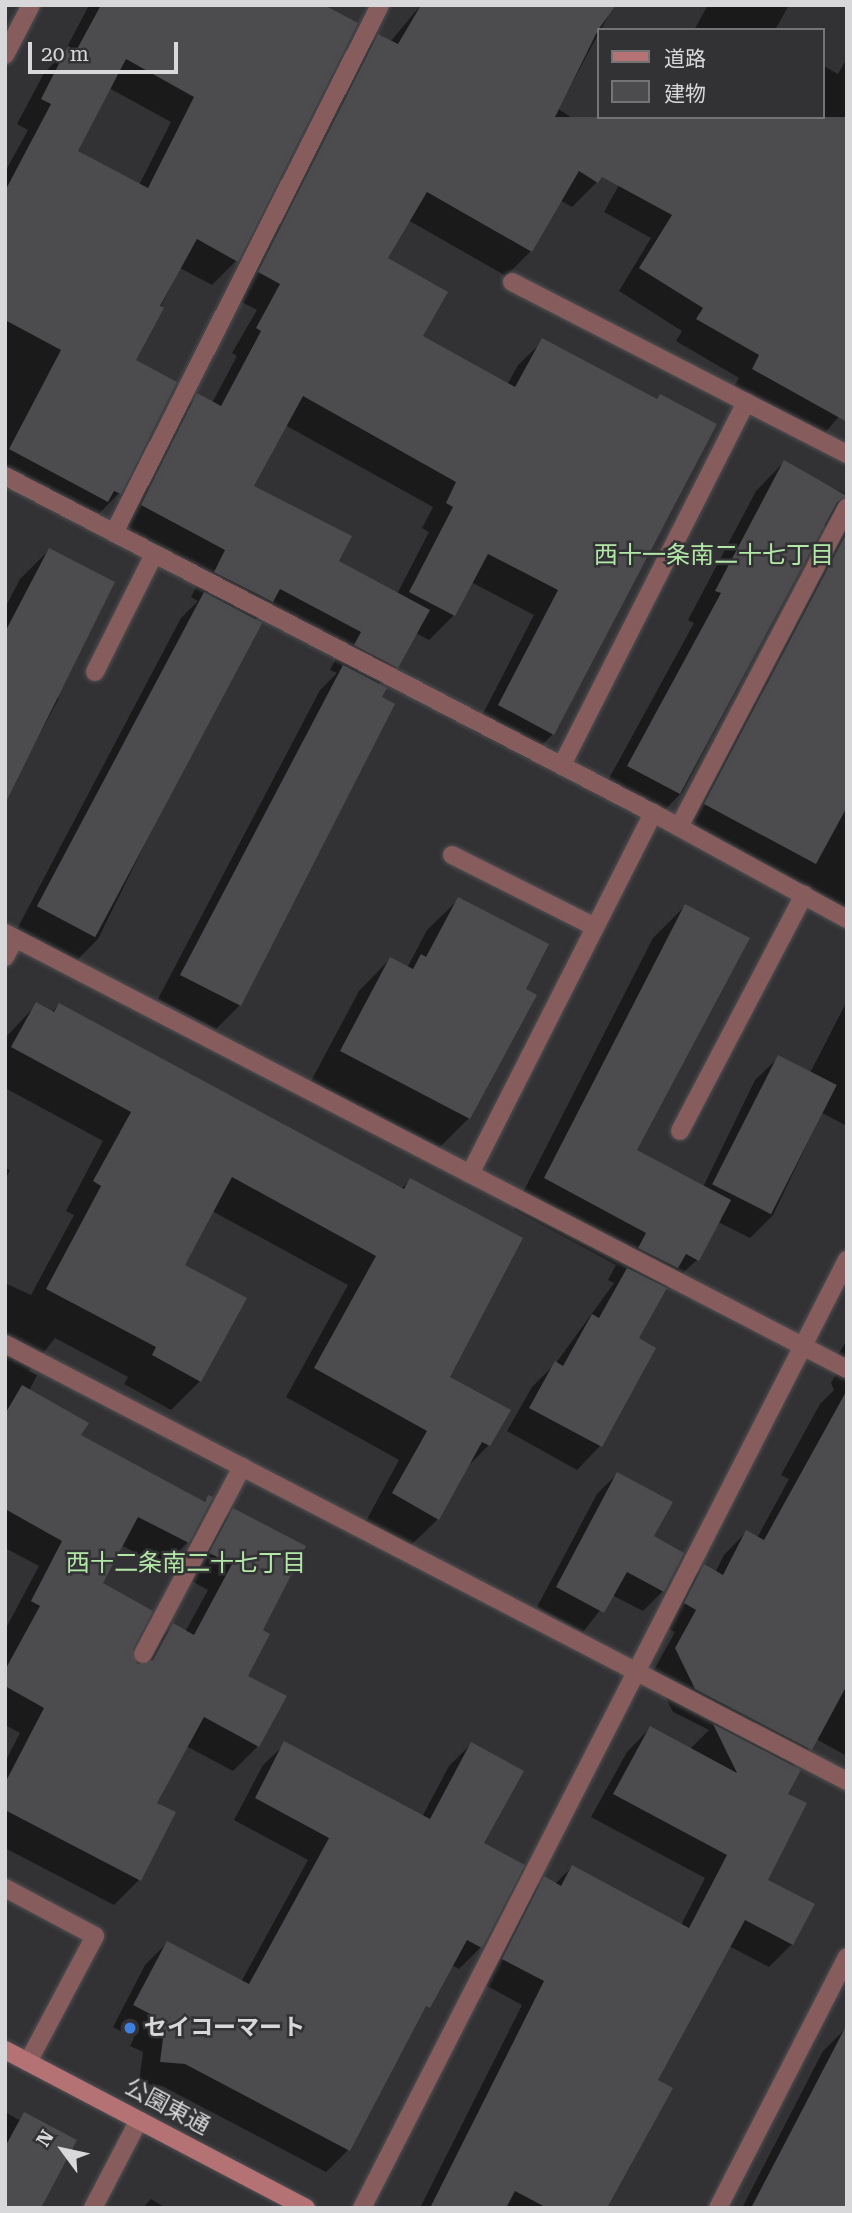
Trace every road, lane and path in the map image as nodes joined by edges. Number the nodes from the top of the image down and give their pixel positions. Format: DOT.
graph roads {
  1 [pos="31,5"];
  2 [pos="380,5"];
  3 [pos="5,55"];
  4 [pos="512,282"];
  5 [pos="746,402"];
  6 [pos="847,454"];
  7 [pos="7,482"];
  8 [pos="847,507"];
  9 [pos="114,533"];
  10 [pos="154,554"];
  11 [pos="95,672"];
  12 [pos="562,765"];
  13 [pos="653,813"];
  14 [pos="679,827"];
  15 [pos="452,855"];
  16 [pos="804,895"];
  17 [pos="847,919"];
  18 [pos="595,928"];
  19 [pos="10,936"];
  20 [pos="5,957"];
  21 [pos="680,1131"];
  22 [pos="470,1174"];
  23 [pos="847,1260"];
  24 [pos="5,1344"];
  25 [pos="802,1346"];
  26 [pos="847,1369"];
  27 [pos="242,1467"];
  28 [pos="143,1654"];
  29 [pos="635,1672"];
  30 [pos="847,1781"];
  31 [pos="5,1888"];
  32 [pos="847,1957"];
  33 [pos="5,2050"];
  34 [pos="28,2062"];
  35 [pos="139,2120"];
  36 [pos="93,2208"];
  37 [pos="306,2208"];
  38 [pos="362,2208"];
  39 [pos="718,2208"];
  1 -- 3 [label="street"];
  2 -- 9 [label="street"];
  4 -- 5 [label="street"];
  5 -- 6 [label="street"];
  5 -- 12 [label="street"];
  7 -- 9 [label="street"];
  8 -- 14 [label="street"];
  9 -- 10 [label="street"];
  10 -- 11 [label="street"];
  10 -- 12 [label="street"];
  12 -- 13 [label="street"];
  13 -- 14 [label="street"];
  13 -- 18 [label="street"];
  14 -- 16 [label="street"];
  15 -- 18 [label="street"];
  16 -- 17 [label="street"];
  16 -- 21 [label="street"];
  18 -- 22 [label="street"];
  19 -- 20 [label="street"];
  19 -- 22 [label="street"];
  22 -- 25 [label="street"];
  23 -- 25 [label="street"];
  24 -- 27 [label="street"];
  25 -- 26 [label="street"];
  25 -- 29 [label="street"];
  27 -- 28 [label="street"];
  27 -- 29 [label="street"];
  29 -- 30 [label="street"];
  29 -- 38 [label="street"];
  31 -- 34 [label="street"];
  32 -- 39 [label="street"];
  33 -- 34 [label="street, 公園東通"];
  34 -- 35 [label="street, 公園東通"];
  35 -- 36 [label="street"];
  35 -- 37 [label="street, 公園東通"];
}
